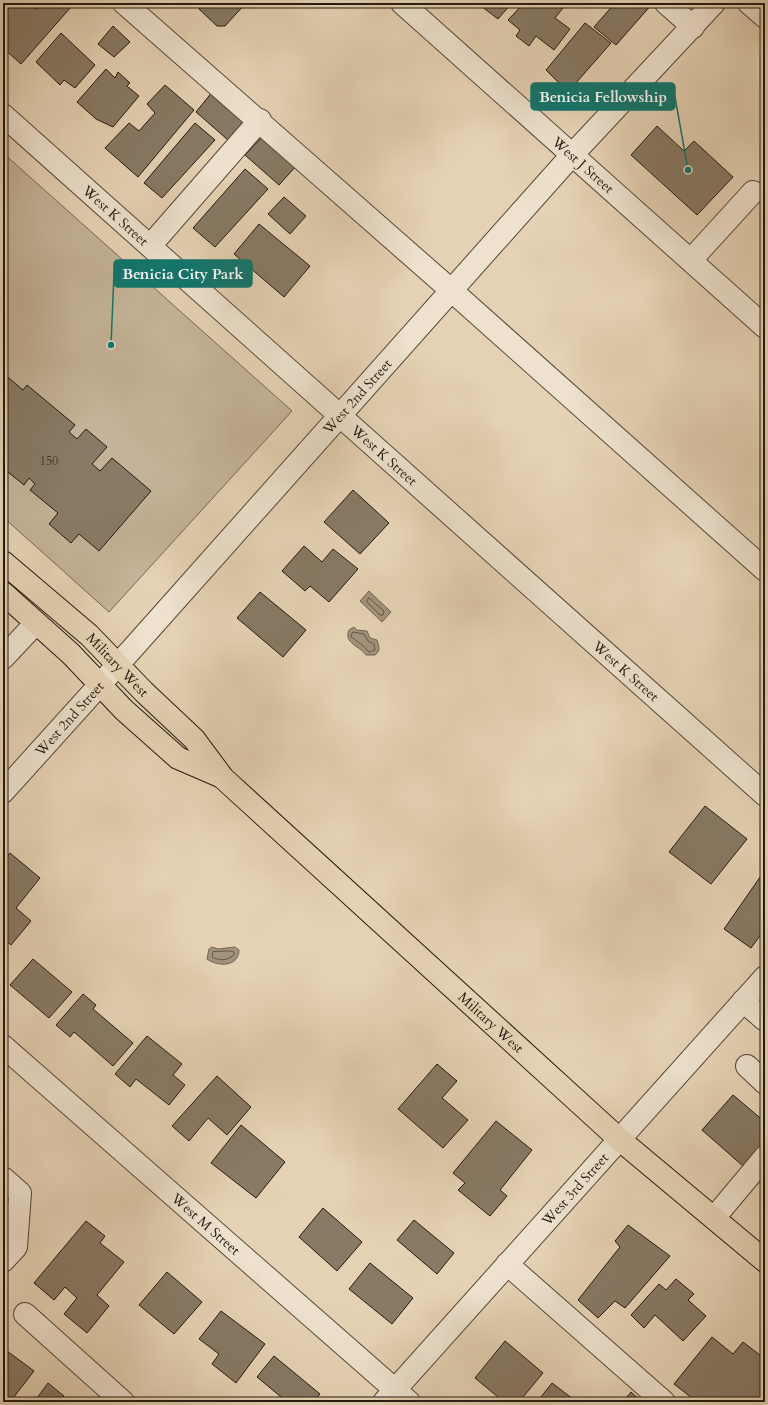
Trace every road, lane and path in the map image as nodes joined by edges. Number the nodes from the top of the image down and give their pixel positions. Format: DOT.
graph roads {
  1 [pos="124,3"];
  2 [pos="402,3"];
  3 [pos="666,3"];
  4 [pos="714,3"];
  5 [pos="749,3"];
  6 [pos="765,17"];
  7 [pos="693,27"];
  8 [pos="3,115"];
  9 [pos="260,120"];
  10 [pos="572,155"];
  11 [pos="753,192"];
  12 [pos="150,246"];
  13 [pos="691,260"];
  14 [pos="452,291"];
  15 [pos="765,327"];
  16 [pos="340,415"];
  17 [pos="3,562"];
  18 [pos="765,570"];
  19 [pos="3,593"];
  20 [pos="36,623"];
  21 [pos="3,658"];
  22 [pos="119,664"];
  23 [pos="100,685"];
  24 [pos="223,778"];
  25 [pos="3,792"];
  26 [pos="765,796"];
  27 [pos="765,977"];
  28 [pos="743,1001"];
  29 [pos="765,1020"];
  30 [pos="3,1046"];
  31 [pos="747,1066"];
  32 [pos="765,1083"];
  33 [pos="619,1139"];
  34 [pos="765,1157"];
  35 [pos="3,1178"];
  36 [pos="714,1218"];
  37 [pos="765,1260"];
  38 [pos="3,1261"];
  39 [pos="507,1264"];
  40 [pos="25,1314"];
  41 [pos="396,1398"];
  42 [pos="123,1402"];
  43 [pos="664,1402"];
  1 -- 9 [label="street"];
  2 -- 10 [label="street, West J Street"];
  3 -- 7 [label="street"];
  4 -- 7 [label="street, West 2nd Street"];
  5 -- 6 [label="street"];
  7 -- 10 [label="street, West 2nd Street"];
  8 -- 12 [label="street, West K Street"];
  9 -- 12 [label="street"];
  9 -- 14 [label="street"];
  10 -- 13 [label="street, West J Street"];
  10 -- 14 [label="street, West 2nd Street"];
  11 -- 13 [label="street"];
  12 -- 16 [label="street, West K Street"];
  13 -- 15 [label="street, West J Street"];
  14 -- 16 [label="street, West 2nd Street"];
  14 -- 18 [label="street"];
  16 -- 22 [label="street, West 2nd Street"];
  16 -- 26 [label="street, West K Street"];
  17 -- 22 [label="main road, Military West"];
  19 -- 20 [label="main road, Military West"];
  20 -- 21 [label="street"];
  20 -- 23 [label="main road, Military West"];
  22 -- 23 [label="street, West 2nd Street"];
  22 -- 24 [label="main road, Military West"];
  23 -- 24 [label="main road, Military West"];
  23 -- 25 [label="street, West 2nd Street"];
  24 -- 33 [label="main road, Military West"];
  27 -- 28 [label="street, West 3rd Street"];
  28 -- 29 [label="street"];
  28 -- 33 [label="street, West 3rd Street"];
  30 -- 41 [label="street, West M Street"];
  31 -- 32 [label="street"];
  33 -- 36 [label="main road, Military West"];
  33 -- 39 [label="street, West 3rd Street"];
  34 -- 36 [label="street"];
  35 -- 38 [label="street"];
  36 -- 37 [label="main road, Military West"];
  39 -- 41 [label="street, West 3rd Street"];
  39 -- 43 [label="street"];
  40 -- 42 [label="street"];
}
